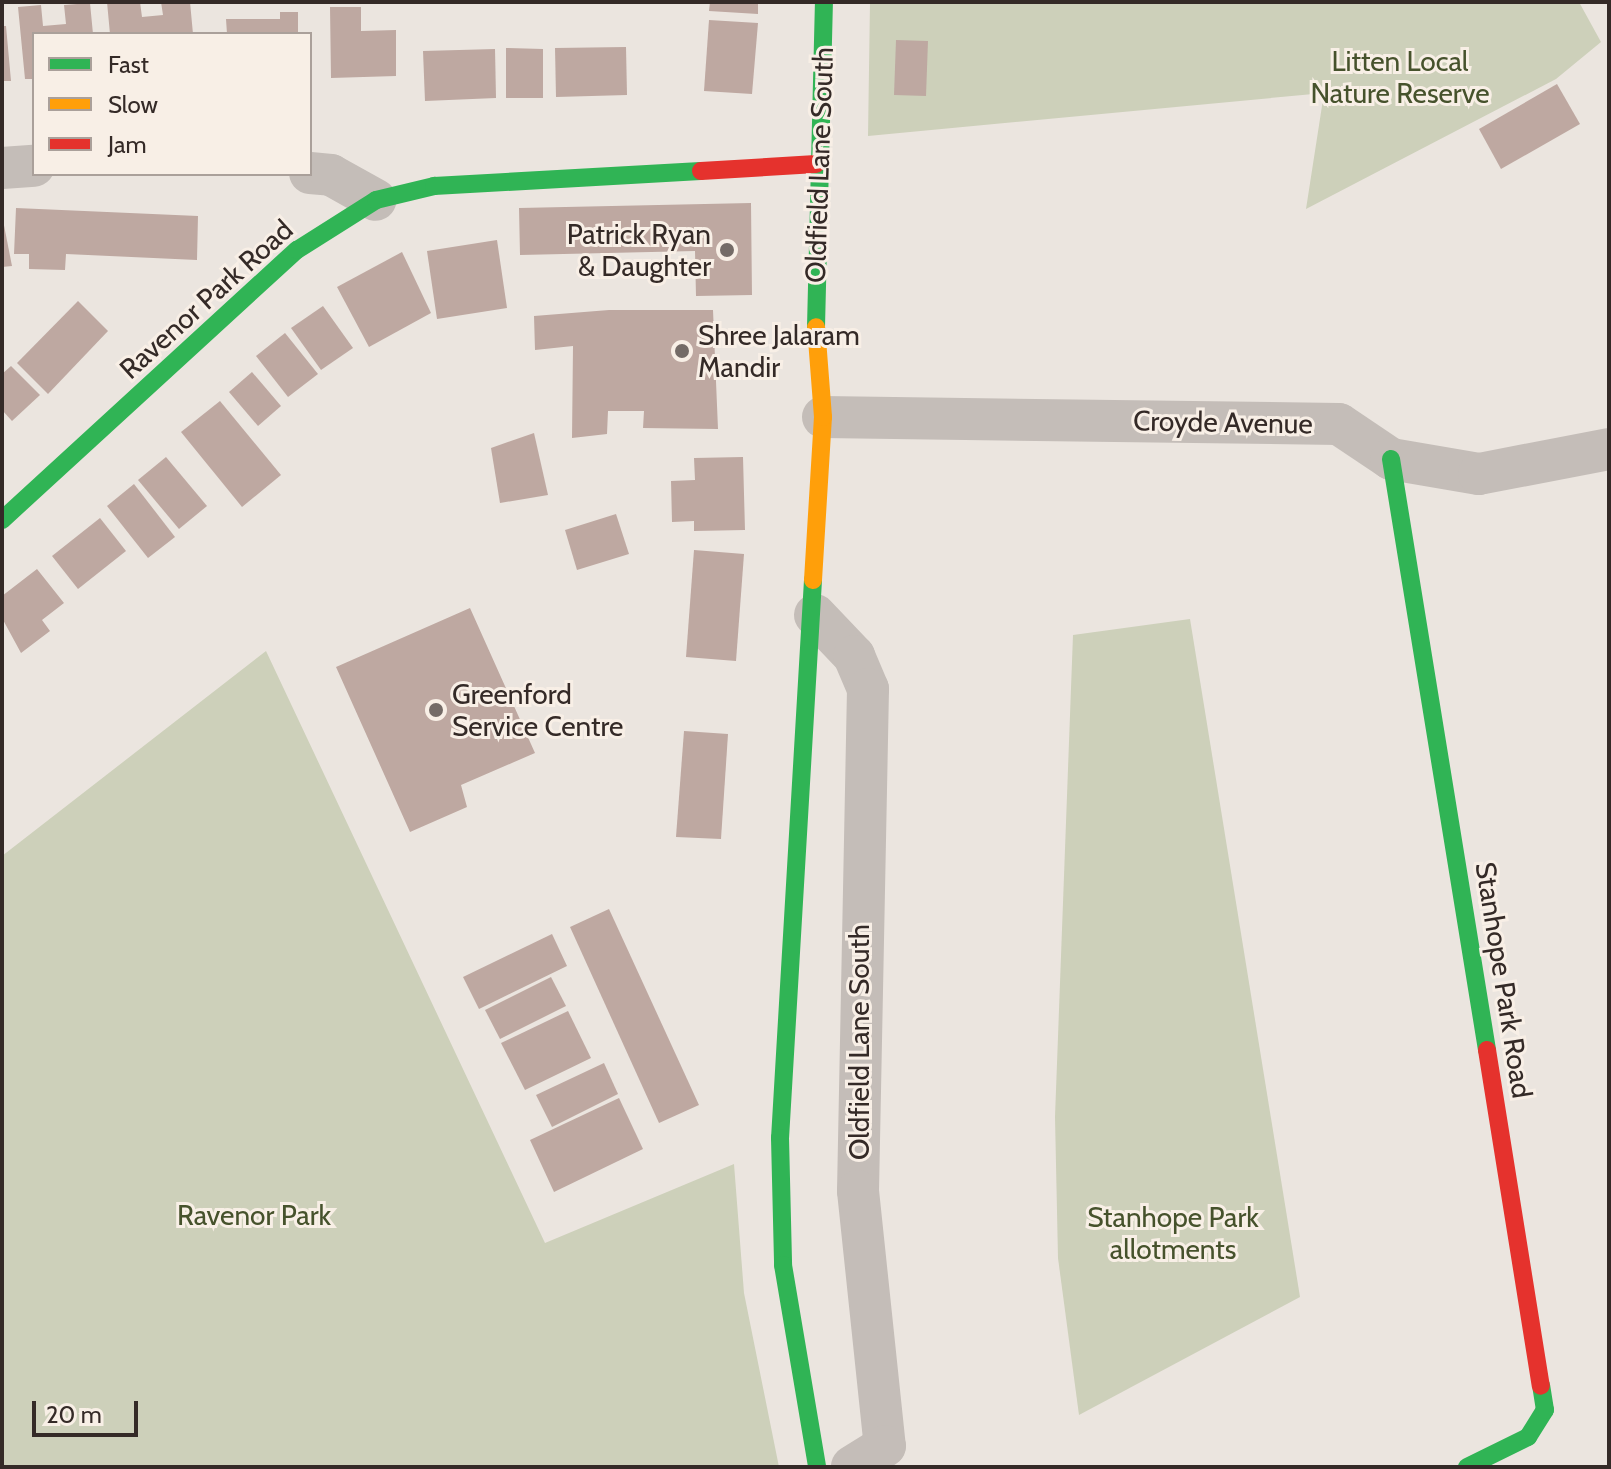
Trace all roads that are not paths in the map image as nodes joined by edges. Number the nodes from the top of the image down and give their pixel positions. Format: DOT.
graph roads {
  1 [pos="824,2"];
  2 [pos="816,164"];
  3 [pos="32,166"];
  4 [pos="2,168"];
  5 [pos="312,173"];
  6 [pos="376,200"];
  7 [pos="823,417"];
  8 [pos="1609,449"];
  9 [pos="1391,459"];
  10 [pos="2,520"];
  11 [pos="815,615"];
  12 [pos="817,1467"];
  13 [pos="852,1467"];
  14 [pos="1467,1467"];
  1 -- 2 [label="street, Oldfield Lane South"];
  2 -- 6 [label="street, Ravenor Park Road"];
  2 -- 7 [label="street, Oldfield Lane South"];
  3 -- 4 [label="street"];
  5 -- 6 [label="street"];
  6 -- 10 [label="street, Ravenor Park Road"];
  7 -- 9 [label="street, Croyde Avenue"];
  7 -- 11 [label="street, Oldfield Lane South"];
  8 -- 9 [label="street, Croyde Avenue"];
  9 -- 14 [label="street, Stanhope Park Road"];
  11 -- 12 [label="street, Oldfield Lane South"];
  11 -- 13 [label="street, Oldfield Lane South"];
}
